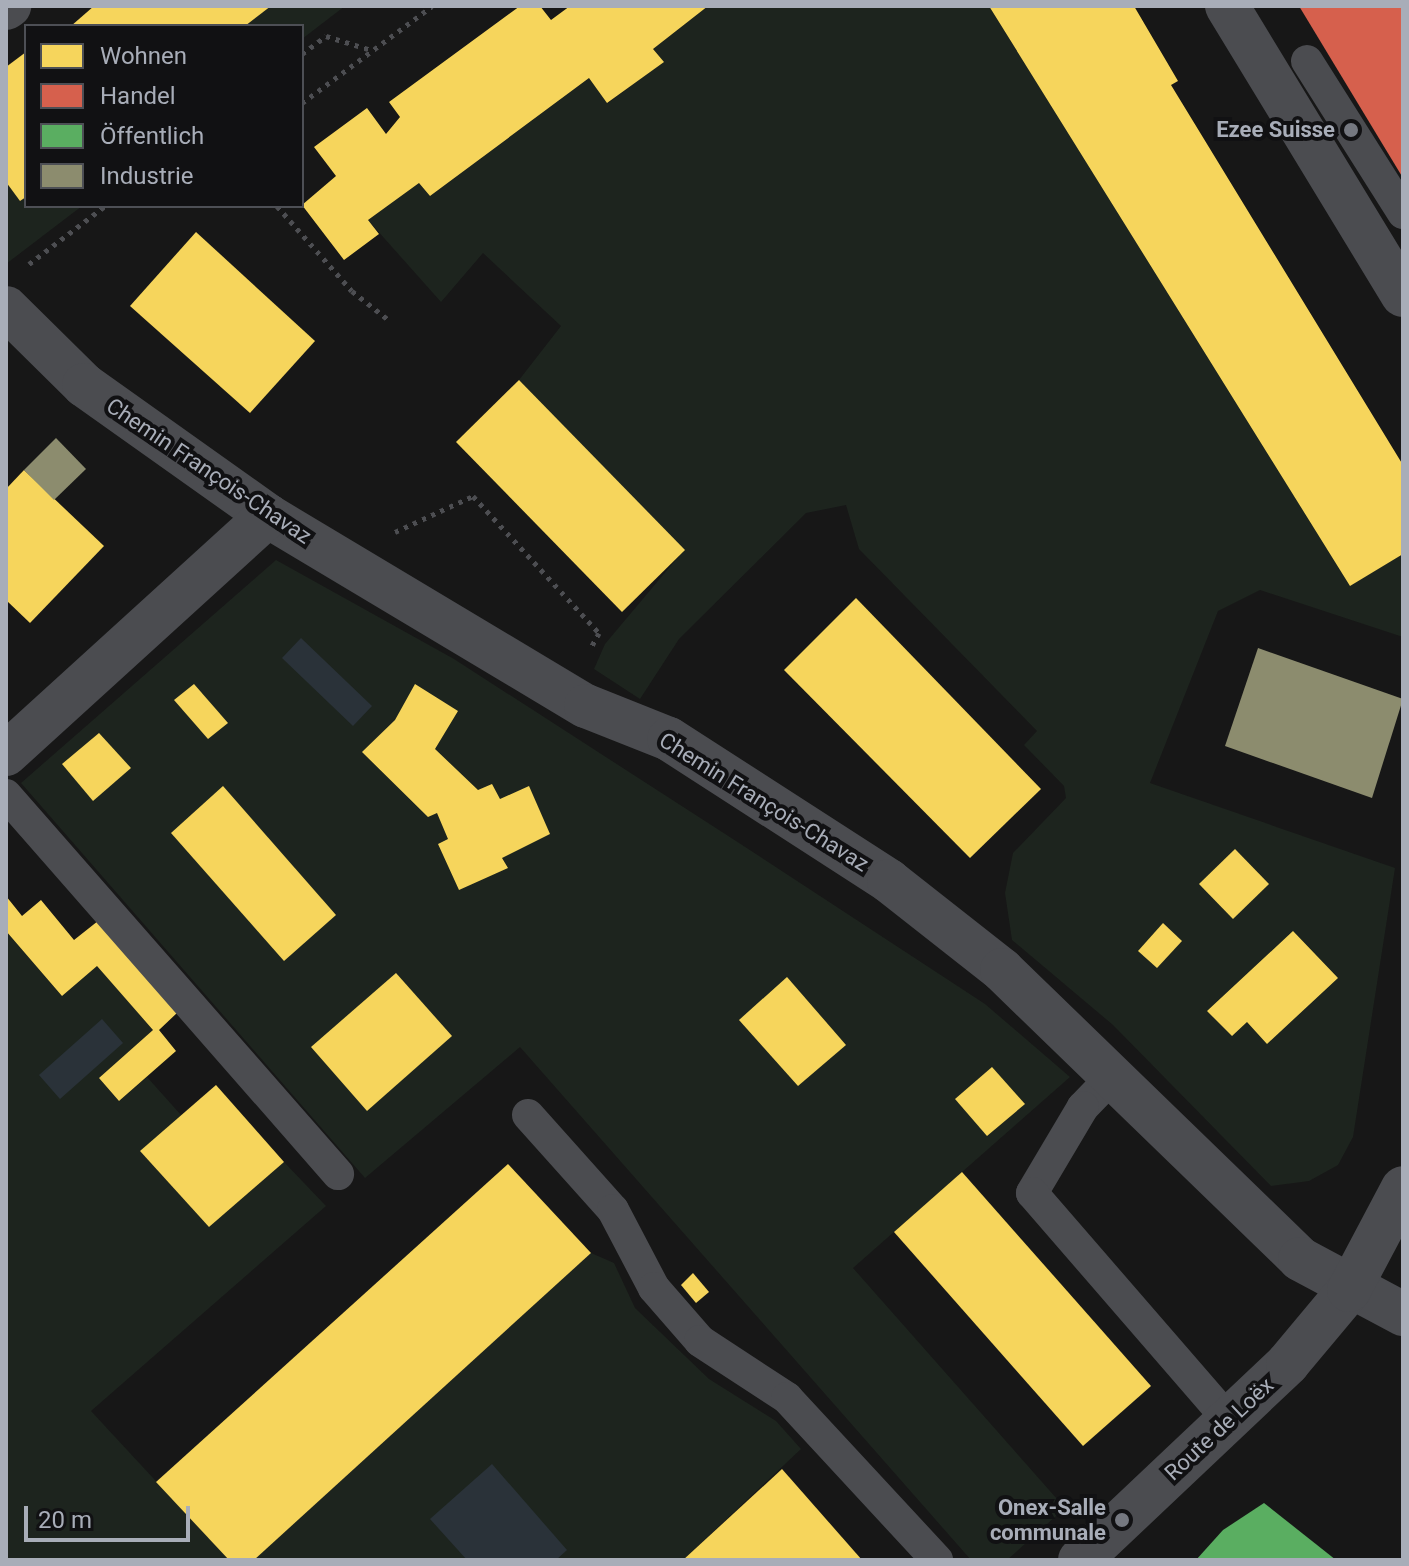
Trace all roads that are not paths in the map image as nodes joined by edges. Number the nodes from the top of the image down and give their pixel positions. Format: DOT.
graph roads {
  1 [pos="1227,6"];
  2 [pos="1307,61"];
  3 [pos="1403,213"];
  4 [pos="12,290"];
  5 [pos="1403,295"];
  6 [pos="268,516"];
  7 [pos="6,754"];
  8 [pos="6,795"];
  9 [pos="1114,1075"];
  10 [pos="528,1115"];
  11 [pos="338,1174"];
  12 [pos="1403,1188"];
  13 [pos="1349,1290"];
  14 [pos="1403,1314"];
  15 [pos="1228,1419"];
  16 [pos="937,1560"];
  17 [pos="1080,1560"];
  1 -- 5 [label="street"];
  2 -- 3 [label="lane"];
  4 -- 6 [label="street, Chemin François-Chavaz"];
  6 -- 7 [label="street"];
  6 -- 9 [label="street, Chemin François-Chavaz"];
  8 -- 11 [label="lane"];
  9 -- 13 [label="street, Chemin François-Chavaz"];
  9 -- 15 [label="lane"];
  10 -- 16 [label="lane"];
  12 -- 13 [label="street, Route de Loëx"];
  13 -- 14 [label="street, Chemin François-Chavaz"];
  13 -- 15 [label="street, Route de Loëx"];
  15 -- 17 [label="street, Route de Loëx"];
}
